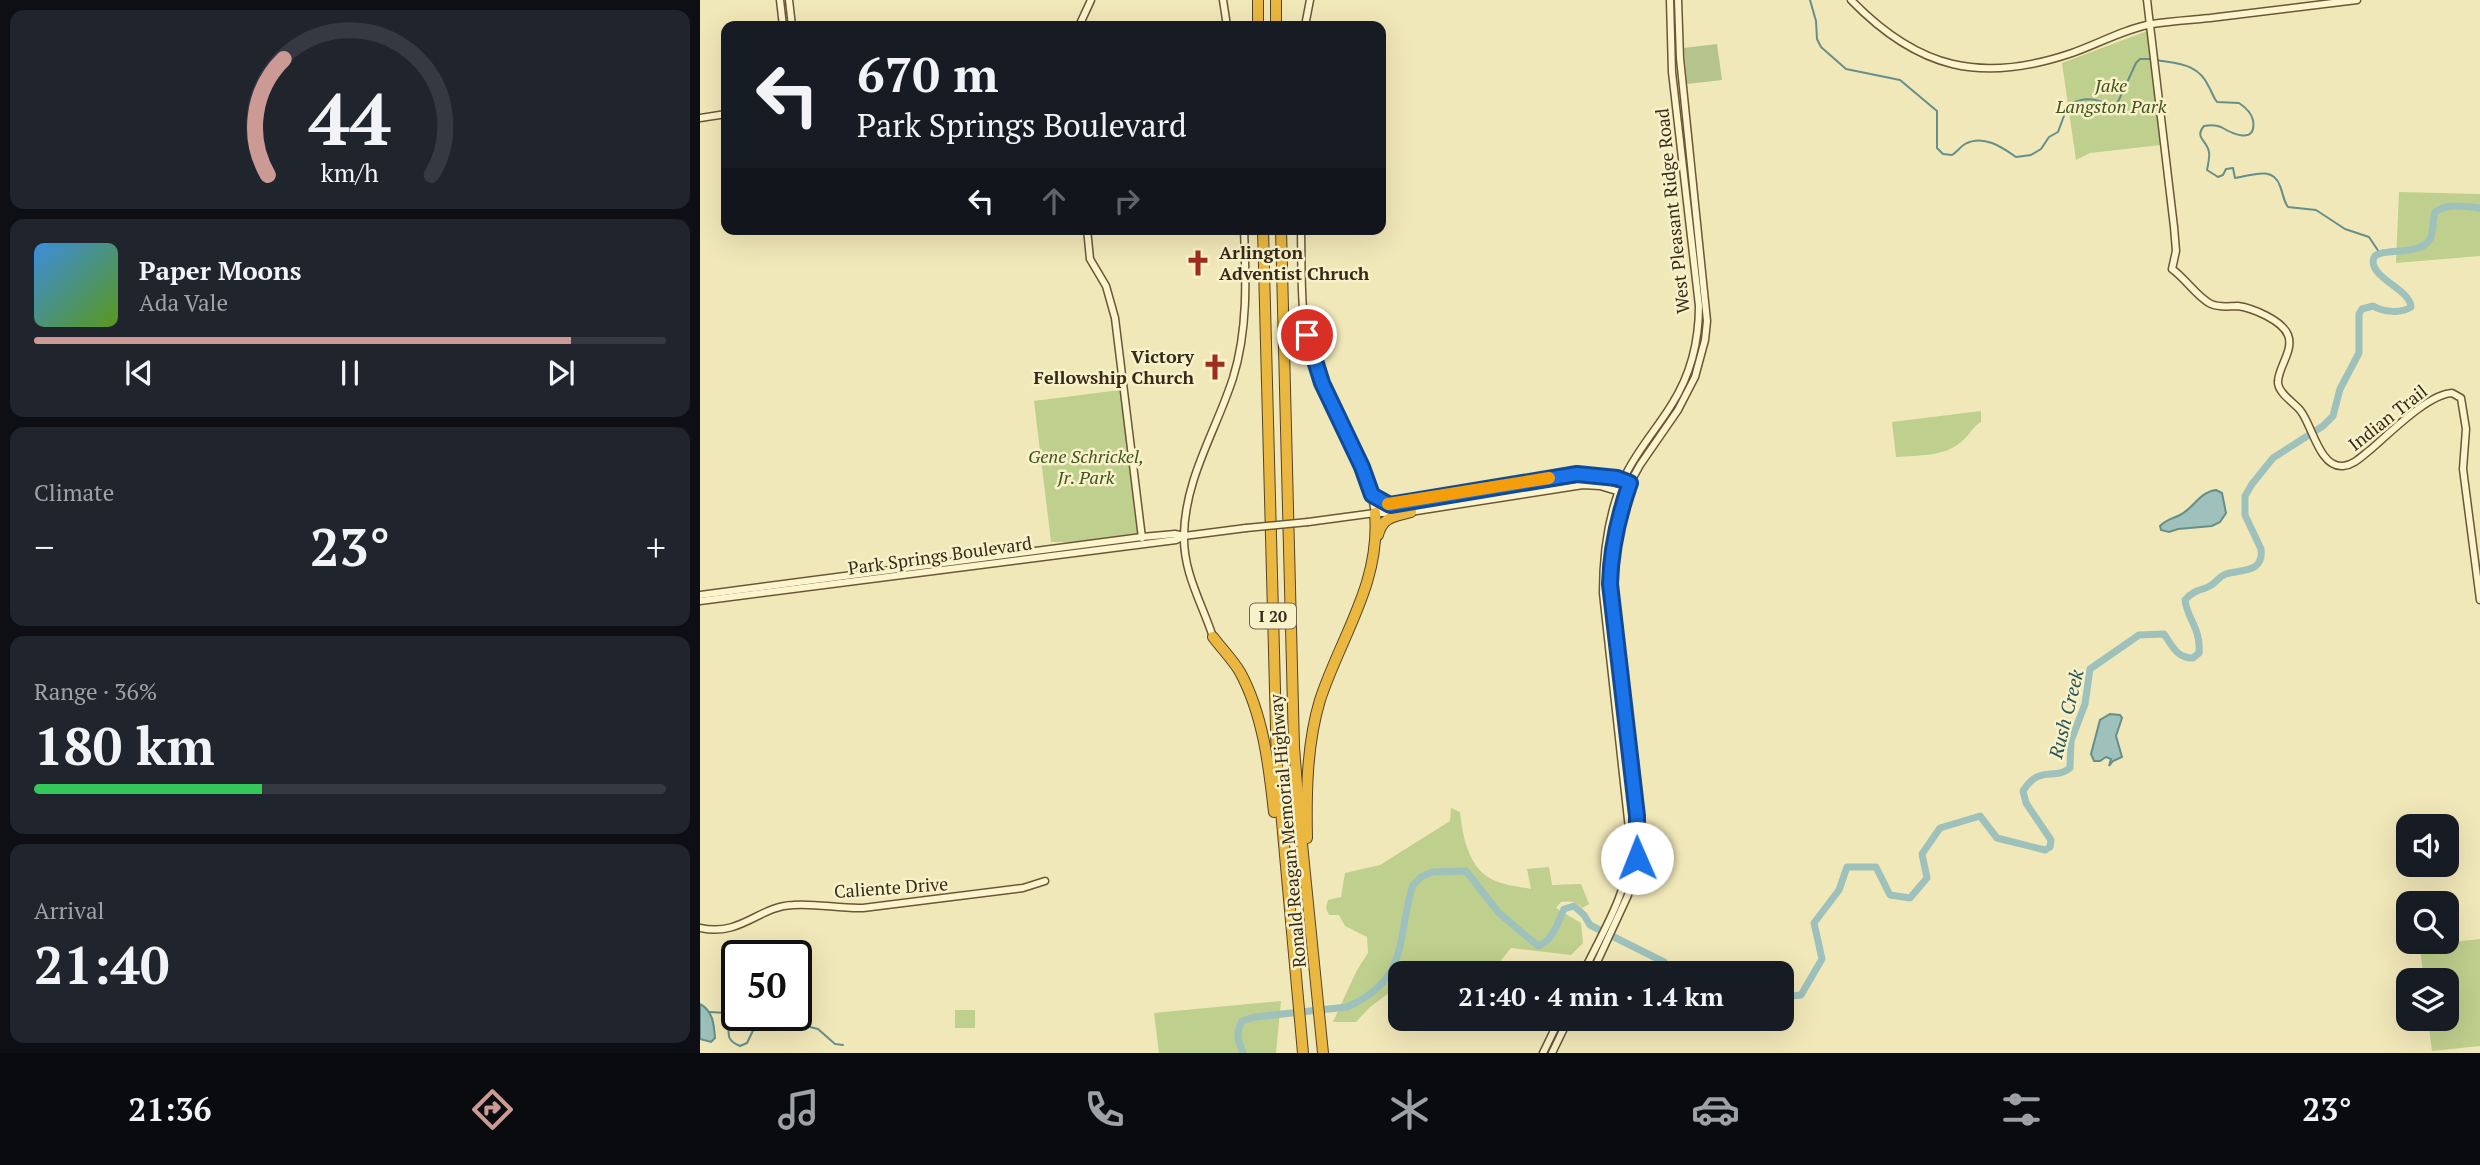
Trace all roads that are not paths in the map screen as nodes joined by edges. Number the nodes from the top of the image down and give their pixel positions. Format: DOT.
graph roads {
  1 [pos="780,0"];
  2 [pos="789,0"];
  3 [pos="1091,0"];
  4 [pos="1223,0"];
  5 [pos="1258,0"];
  6 [pos="1276,0"];
  7 [pos="1310,0"];
  8 [pos="1670,0"];
  9 [pos="1678,0"];
  10 [pos="1851,0"];
  11 [pos="2147,0"];
  12 [pos="2357,0"];
  13 [pos="782,21"];
  14 [pos="791,21"];
  15 [pos="1081,21"];
  16 [pos="1226,21"];
  17 [pos="1258,21"];
  18 [pos="1276,21"];
  19 [pos="1306,21"];
  20 [pos="2150,24"];
  21 [pos="721,115"];
  22 [pos="700,118"];
  23 [pos="1088,235"];
  24 [pos="1244,235"];
  25 [pos="1263,235"];
  26 [pos="1281,235"];
  27 [pos="1301,235"];
  28 [pos="1630,467"];
  29 [pos="1612,477"];
  30 [pos="1627,482"];
  31 [pos="1598,486"];
  32 [pos="1623,493"];
  33 [pos="1372,495"];
  34 [pos="1434,497"];
  35 [pos="1390,505"];
  36 [pos="1614,507"];
  37 [pos="1411,512"];
  38 [pos="1375,513"];
  39 [pos="1184,536"];
  40 [pos="1376,538"];
  41 [pos="1143,540"];
  42 [pos="868,576"];
  43 [pos="700,594"];
  44 [pos="2480,600"];
  45 [pos="700,601"];
  46 [pos="1213,637"];
  47 [pos="1045,881"];
  48 [pos="1290,922"];
  49 [pos="700,928"];
  50 [pos="1610,928"];
  51 [pos="1313,953"];
  52 [pos="1589,961"];
  53 [pos="1598,961"];
  54 [pos="1554,1031"];
  55 [pos="1563,1031"];
  56 [pos="1323,1051"];
  57 [pos="1303,1053"];
  58 [pos="1543,1053"];
  59 [pos="1552,1053"];
  1 -- 13 [label="main road"];
  2 -- 14 [label="main road"];
  3 -- 15 [label="main road"];
  4 -- 16 [label="main road"];
  5 -- 17 [label="highway"];
  6 -- 18 [label="highway"];
  7 -- 19 [label="main road"];
  8 -- 28 [label="main road, West Pleasant Ridge Road"];
  9 -- 30 [label="main road, West Pleasant Ridge Road"];
  10 -- 20 [label="main road"];
  11 -- 20 [label="main road"];
  12 -- 20 [label="main road"];
  20 -- 44 [label="main road, Indian Trail"];
  21 -- 22 [label="main road"];
  23 -- 41 [label="main road"];
  24 -- 39 [label="main road"];
  25 -- 48 [label="highway, Ronald Reagan Memorial Highway / I 20"];
  26 -- 51 [label="highway, Ronald Reagan Memorial Highway / I 20"];
  27 -- 33 [label="main road"];
  28 -- 29 [label="main road"];
  28 -- 30 [label="main road, West Pleasant Ridge Road"];
  29 -- 30 [label="main road, Park Springs Boulevard"];
  29 -- 34 [label="main road, Park Springs Boulevard"];
  30 -- 32 [label="main road, West Pleasant Ridge Road"];
  31 -- 32 [label="main road, Park Springs Boulevard"];
  31 -- 36 [label="main road"];
  31 -- 37 [label="main road, Park Springs Boulevard"];
  32 -- 36 [label="main road, West Pleasant Ridge Road"];
  32 -- 50 [label="main road, West Pleasant Ridge Road"];
  33 -- 35 [label="main road"];
  33 -- 38 [label="main road"];
  34 -- 35 [label="main road, Park Springs Boulevard"];
  34 -- 37 [label="main road"];
  35 -- 38 [label="main road, Park Springs Boulevard"];
  36 -- 50 [label="main road, West Pleasant Ridge Road"];
  37 -- 38 [label="main road, Park Springs Boulevard"];
  37 -- 40 [label="highway"];
  38 -- 39 [label="main road, Park Springs Boulevard, bridge"];
  38 -- 40 [label="highway"];
  39 -- 41 [label="main road, Park Springs Boulevard"];
  39 -- 46 [label="main road"];
  40 -- 51 [label="highway"];
  41 -- 42 [label="main road, Park Springs Boulevard"];
  42 -- 43 [label="main road, Park Springs Boulevard"];
  42 -- 45 [label="main road, Park Springs Boulevard"];
  46 -- 48 [label="highway"];
  47 -- 49 [label="main road, Caliente Drive"];
  48 -- 57 [label="highway, Ronald Reagan Memorial Highway / I 20"];
  50 -- 52 [label="main road, West Pleasant Ridge Road"];
  50 -- 53 [label="main road, West Pleasant Ridge Road"];
  51 -- 56 [label="highway, Ronald Reagan Memorial Highway / I 20"];
  54 -- 58 [label="main road"];
  55 -- 59 [label="main road"];
}
